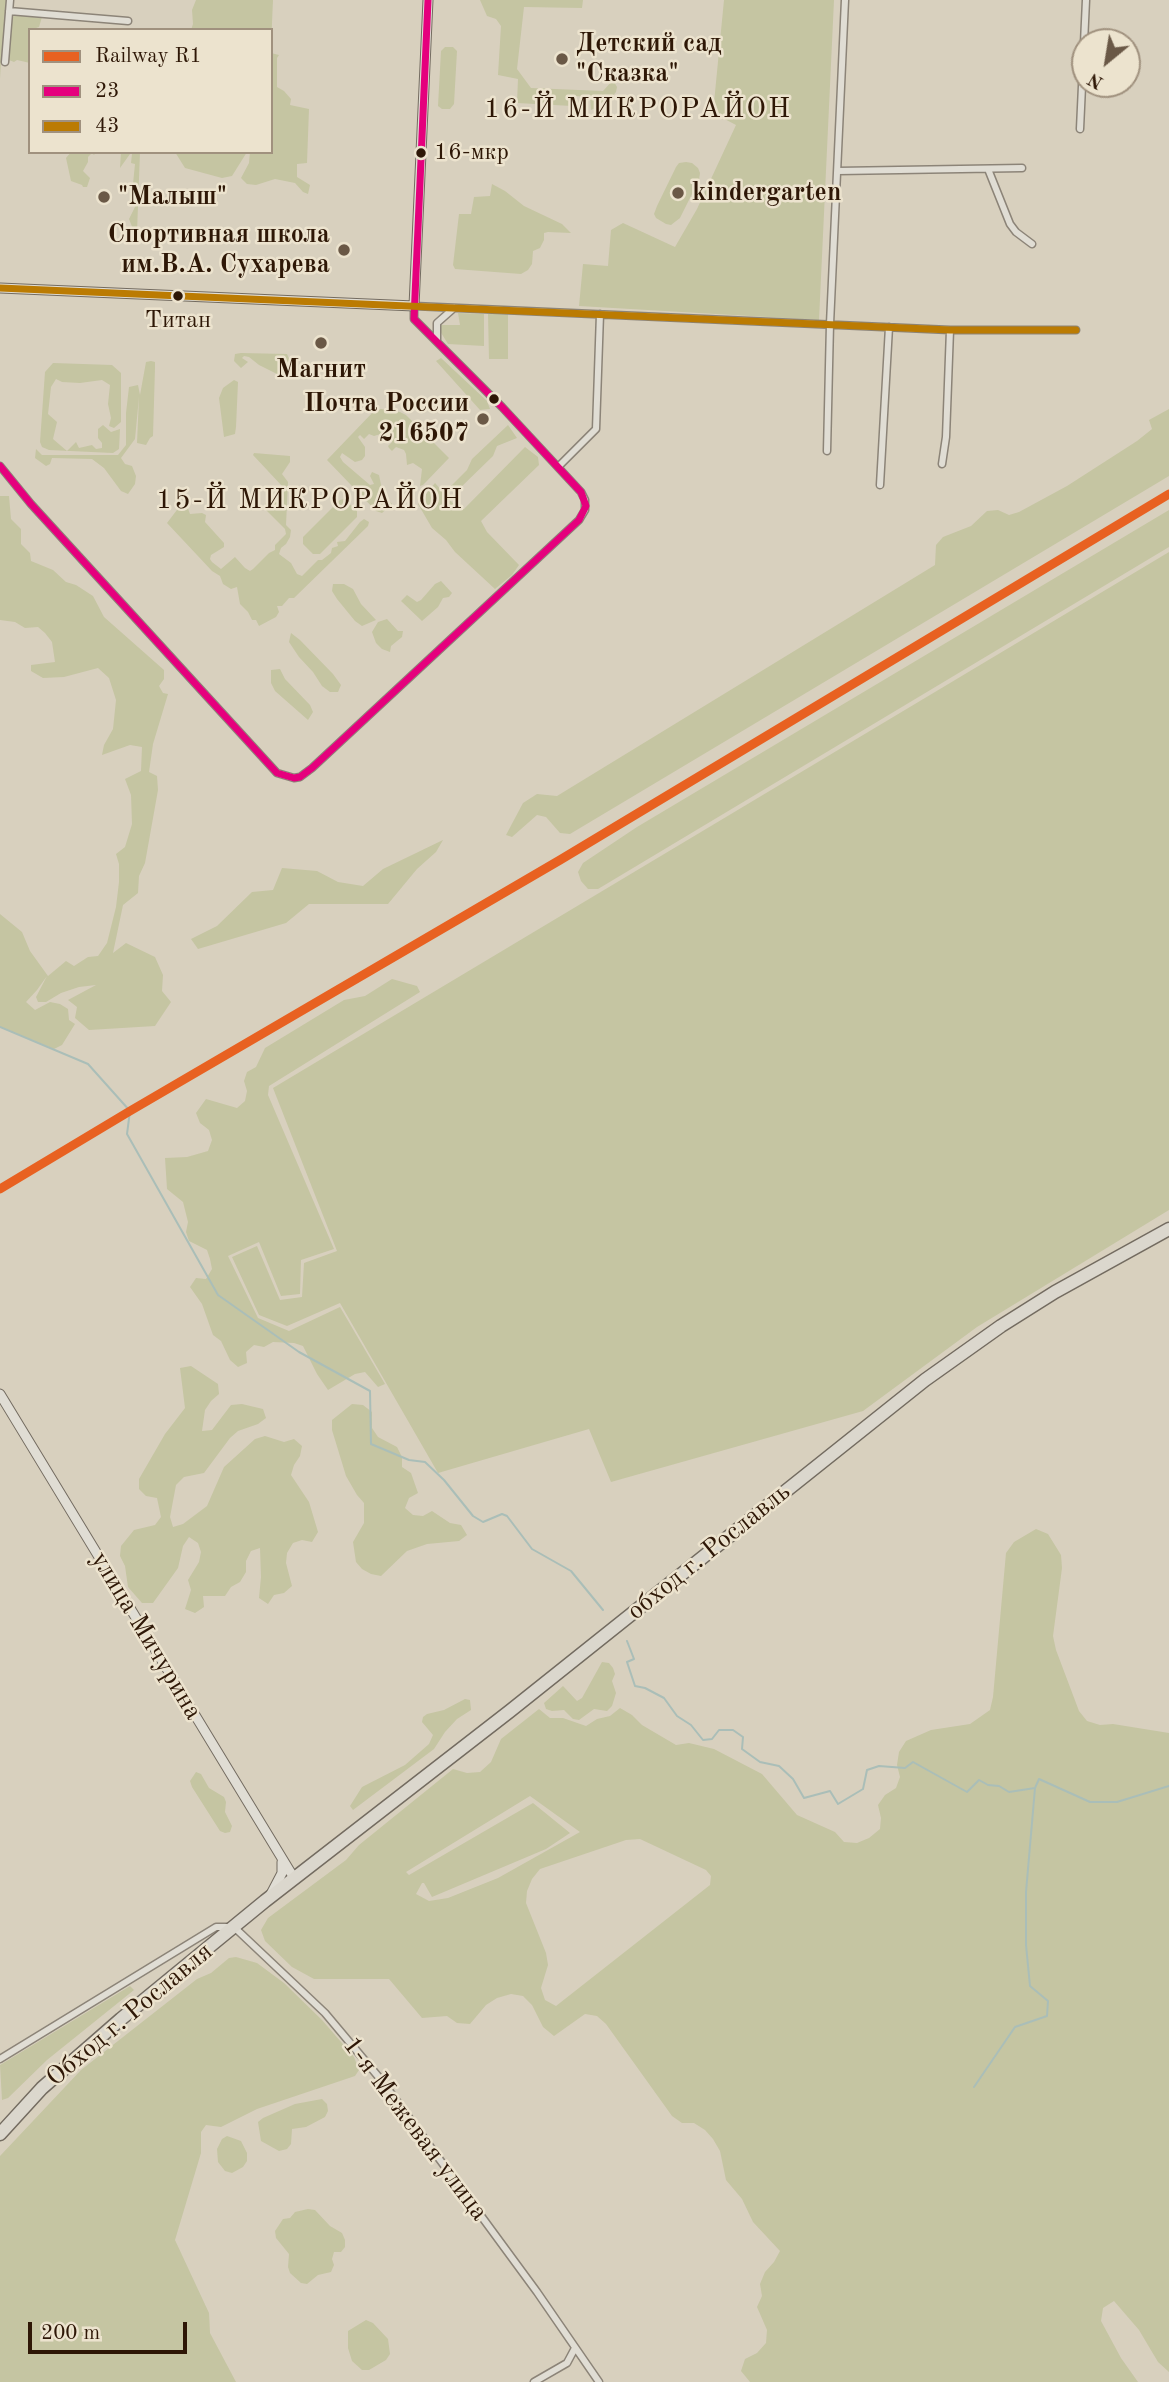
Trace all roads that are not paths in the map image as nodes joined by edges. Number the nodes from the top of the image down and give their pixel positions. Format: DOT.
graph roads {
  1 [pos="10,0"];
  2 [pos="428,0"];
  3 [pos="845,0"];
  4 [pos="1086,0"];
  5 [pos="9,11"];
  6 [pos="128,21"];
  7 [pos="5,62"];
  8 [pos="1080,129"];
  9 [pos="1022,168"];
  10 [pos="988,169"];
  11 [pos="838,171"];
  12 [pos="1032,244"];
  13 [pos="1,287"];
  14 [pos="414,306"];
  15 [pos="454,308"];
  16 [pos="600,314"];
  17 [pos="831,324"];
  18 [pos="889,327"];
  19 [pos="950,330"];
  20 [pos="1076,330"];
  21 [pos="438,342"];
  22 [pos="827,451"];
  23 [pos="942,464"];
  24 [pos="0,466"];
  25 [pos="558,467"];
  26 [pos="880,485"];
  27 [pos="1169,1229"];
  28 [pos="0,1394"];
  29 [pos="281,1857"];
  30 [pos="313,1864"];
  31 [pos="294,1878"];
  32 [pos="265,1901"];
  33 [pos="234,1927"];
  34 [pos="0,2059"];
  35 [pos="0,2134"];
  36 [pos="575,2347"];
  37 [pos="534,2382"];
  38 [pos="600,2382"];
  1 -- 5 [label="street"];
  2 -- 14 [label="street"];
  3 -- 11 [label="street"];
  4 -- 8 [label="street"];
  5 -- 6 [label="street"];
  5 -- 7 [label="street"];
  9 -- 10 [label="street"];
  10 -- 11 [label="street"];
  10 -- 12 [label="street"];
  11 -- 17 [label="street"];
  13 -- 14 [label="street"];
  14 -- 15 [label="street"];
  14 -- 21 [label="street"];
  15 -- 16 [label="street"];
  15 -- 21 [label="street"];
  16 -- 17 [label="street"];
  16 -- 25 [label="street"];
  17 -- 18 [label="street"];
  17 -- 22 [label="street"];
  18 -- 19 [label="street"];
  18 -- 26 [label="street"];
  19 -- 20 [label="street"];
  19 -- 23 [label="street"];
  21 -- 25 [label="street"];
  24 -- 25 [label="street"];
  27 -- 30 [label="highway, обход г. Рославль"];
  28 -- 29 [label="street, улица Мичурина"];
  29 -- 30 [label="street"];
  29 -- 31 [label="street, улица Мичурина"];
  29 -- 32 [label="street"];
  30 -- 31 [label="highway, обход г. Рославль"];
  31 -- 32 [label="highway, обход г. Рославль"];
  32 -- 33 [label="highway, Обход г. Рославля"];
  33 -- 34 [label="street"];
  33 -- 35 [label="highway, Обход г. Рославля"];
  33 -- 36 [label="street, 1-я Межевая улица"];
  36 -- 37 [label="street"];
  36 -- 38 [label="street, 1-я Межевая улица"];
}
